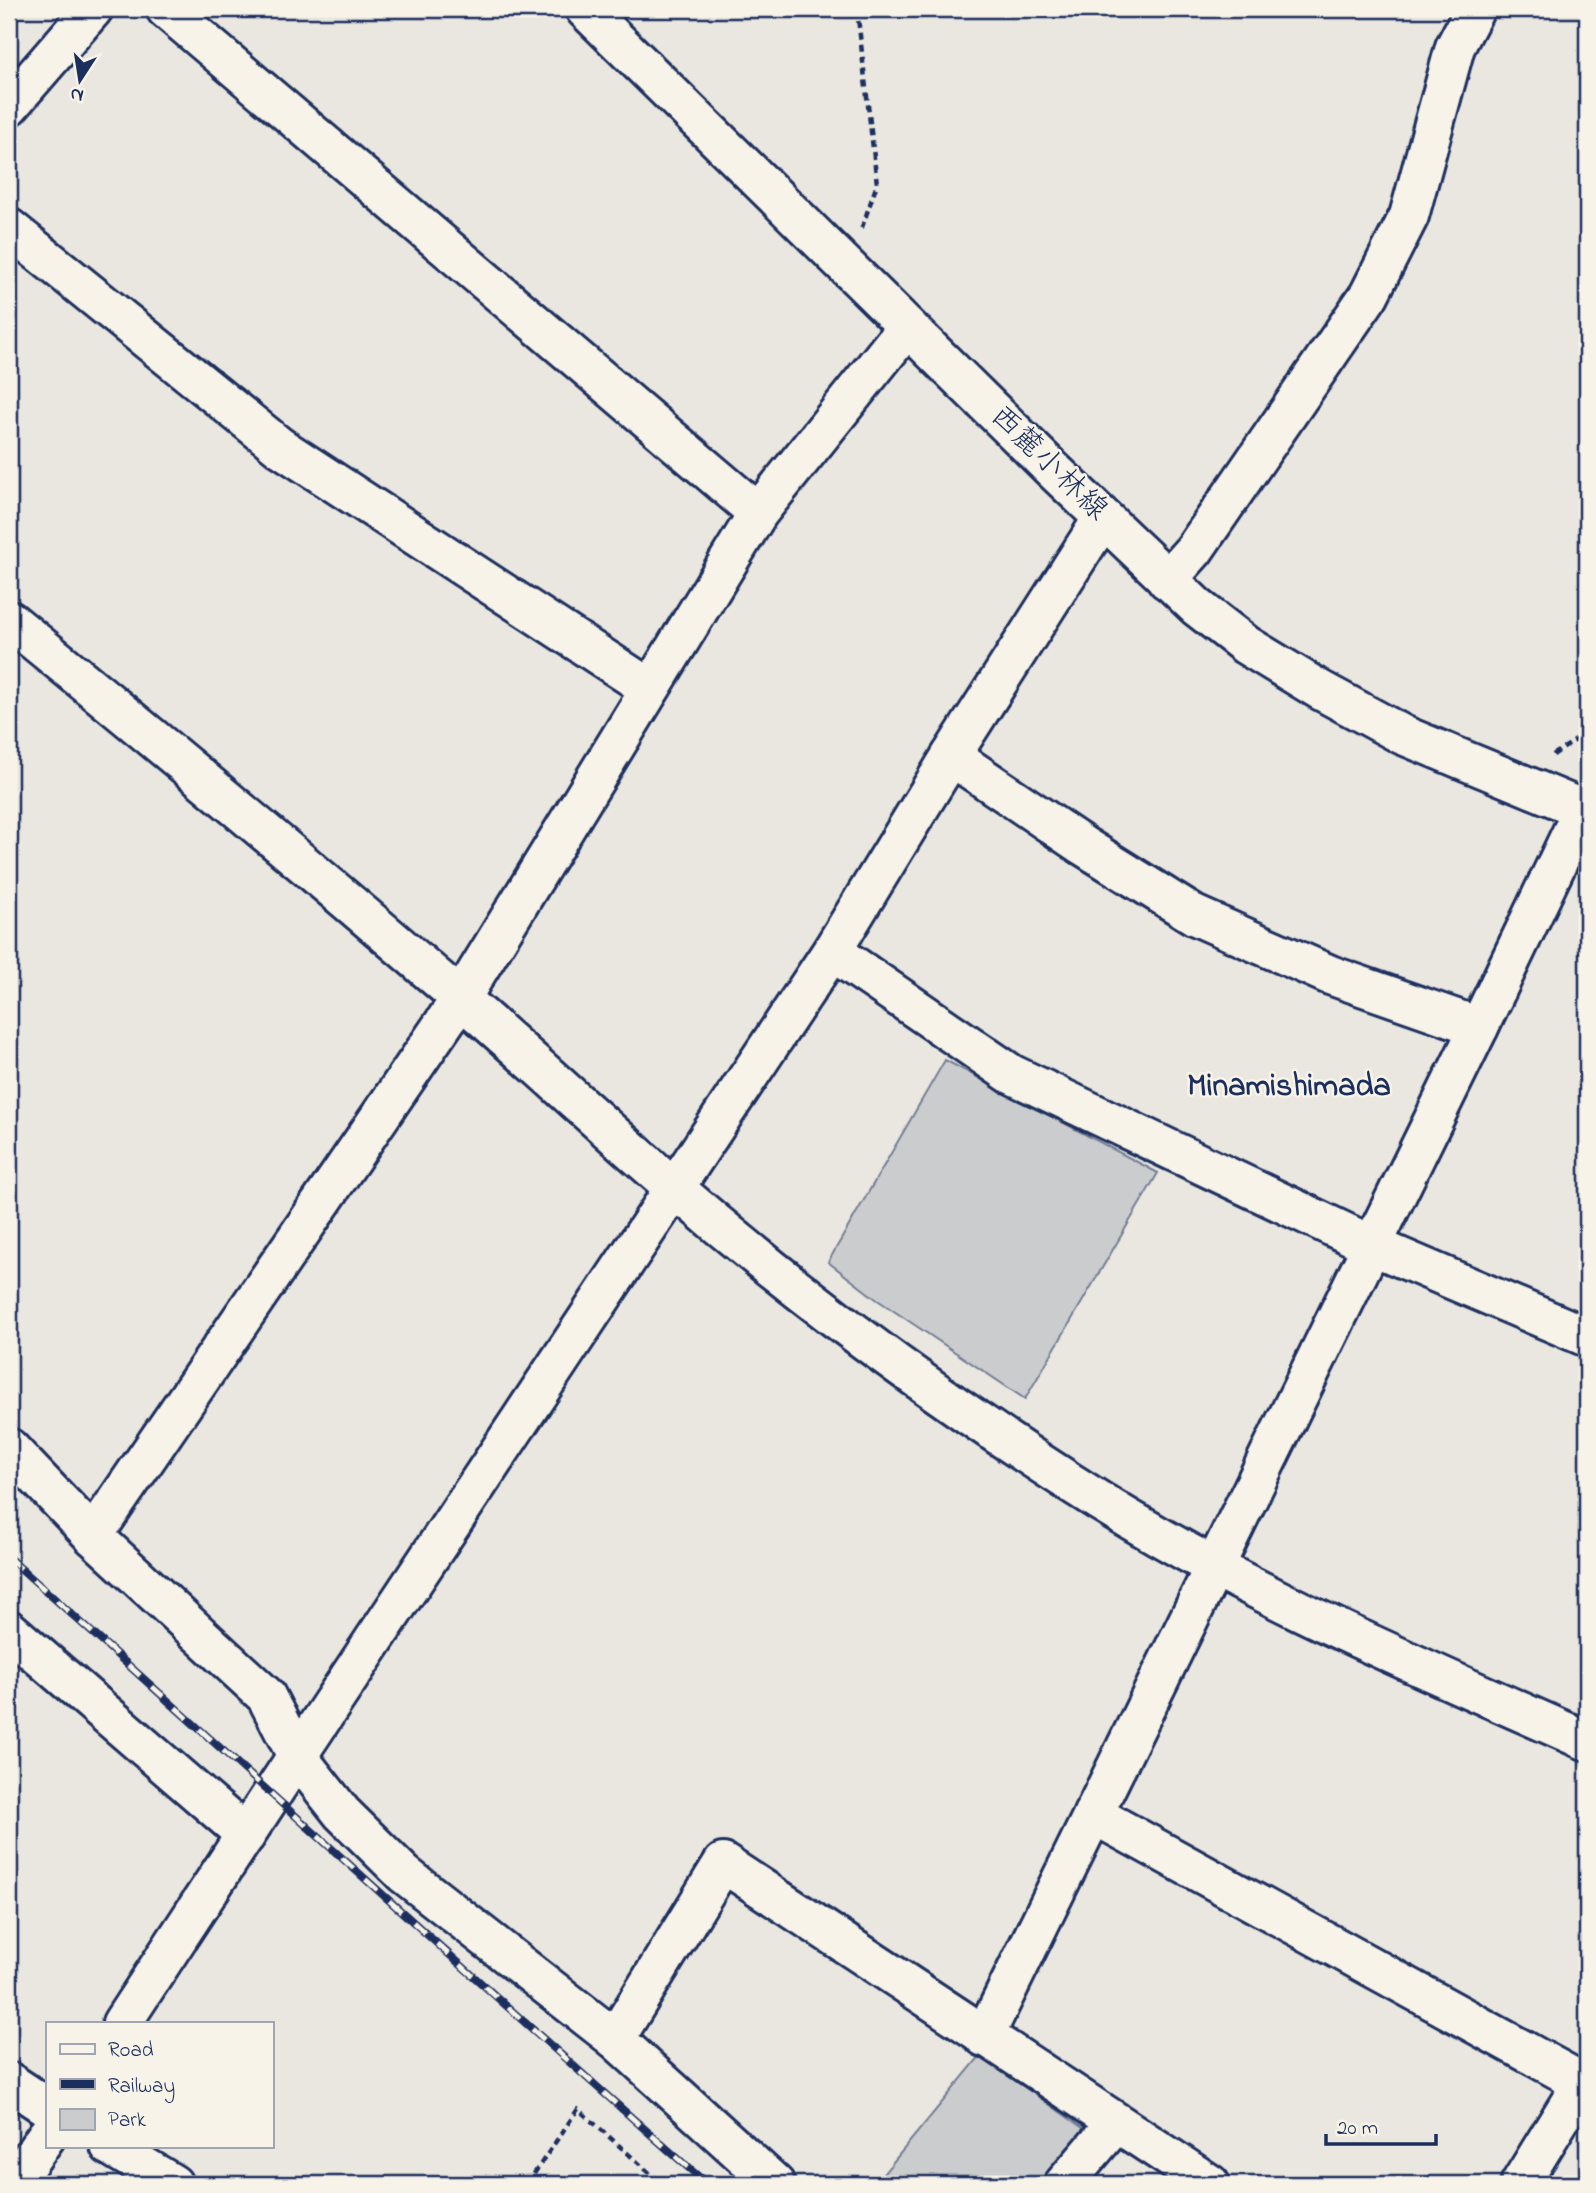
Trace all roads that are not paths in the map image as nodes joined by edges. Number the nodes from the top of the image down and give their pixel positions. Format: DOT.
graph roads {
  1 [pos="93,9"];
  2 [pos="166,9"];
  3 [pos="1475,9"];
  4 [pos="603,15"];
  5 [pos="9,106"];
  6 [pos="9,228"];
  7 [pos="907,327"];
  8 [pos="758,513"];
  9 [pos="1103,518"];
  10 [pos="1167,580"];
  11 [pos="9,621"];
  12 [pos="649,688"];
  13 [pos="951,757"];
  14 [pos="1585,810"];
  15 [pos="832,951"];
  16 [pos="461,998"];
  17 [pos="1479,1027"];
  18 [pos="674,1188"];
  19 [pos="1371,1245"];
  20 [pos="1587,1337"];
  21 [pos="9,1448"];
  22 [pos="93,1535"];
  23 [pos="1214,1567"];
  24 [pos="9,1630"];
  25 [pos="1587,1741"];
  26 [pos="297,1756"];
  27 [pos="1093,1814"];
  28 [pos="246,1835"];
  29 [pos="123,2022"];
  30 [pos="984,2037"];
  31 [pos="615,2039"];
  32 [pos="1585,2079"];
  33 [pos="9,2082"];
  34 [pos="46,2106"];
  35 [pos="1116,2123"];
  36 [pos="46,2136"];
  37 [pos="113,2148"];
  38 [pos="13,2184"];
  39 [pos="173,2184"];
  40 [pos="775,2184"];
  41 [pos="1064,2184"];
  42 [pos="1210,2184"];
  43 [pos="1520,2184"];
  1 -- 5 [label="street"];
  2 -- 8 [label="street"];
  3 -- 10 [label="street"];
  4 -- 7 [label="street, 西麓小林線"];
  6 -- 12 [label="street"];
  7 -- 8 [label="street"];
  7 -- 9 [label="street, 西麓小林線"];
  8 -- 12 [label="street"];
  9 -- 10 [label="street, 西麓小林線"];
  9 -- 13 [label="street"];
  10 -- 14 [label="street, 西麓小林線"];
  11 -- 16 [label="street"];
  12 -- 16 [label="street"];
  13 -- 15 [label="street"];
  13 -- 17 [label="street"];
  14 -- 17 [label="street"];
  15 -- 18 [label="street"];
  15 -- 19 [label="street"];
  16 -- 18 [label="street"];
  16 -- 22 [label="street"];
  17 -- 19 [label="street"];
  18 -- 23 [label="street"];
  18 -- 26 [label="street"];
  19 -- 20 [label="street"];
  19 -- 23 [label="street"];
  21 -- 22 [label="street"];
  22 -- 26 [label="street"];
  23 -- 25 [label="street"];
  23 -- 27 [label="street"];
  24 -- 28 [label="street"];
  26 -- 28 [label="street"];
  26 -- 31 [label="street"];
  27 -- 30 [label="street"];
  27 -- 32 [label="street"];
  28 -- 29 [label="street"];
  30 -- 31 [label="street"];
  30 -- 35 [label="street"];
  31 -- 40 [label="street"];
  32 -- 43 [label="street"];
  33 -- 34 [label="street"];
  35 -- 41 [label="street"];
  35 -- 42 [label="street"];
  36 -- 38 [label="street"];
  37 -- 39 [label="street"];
}
